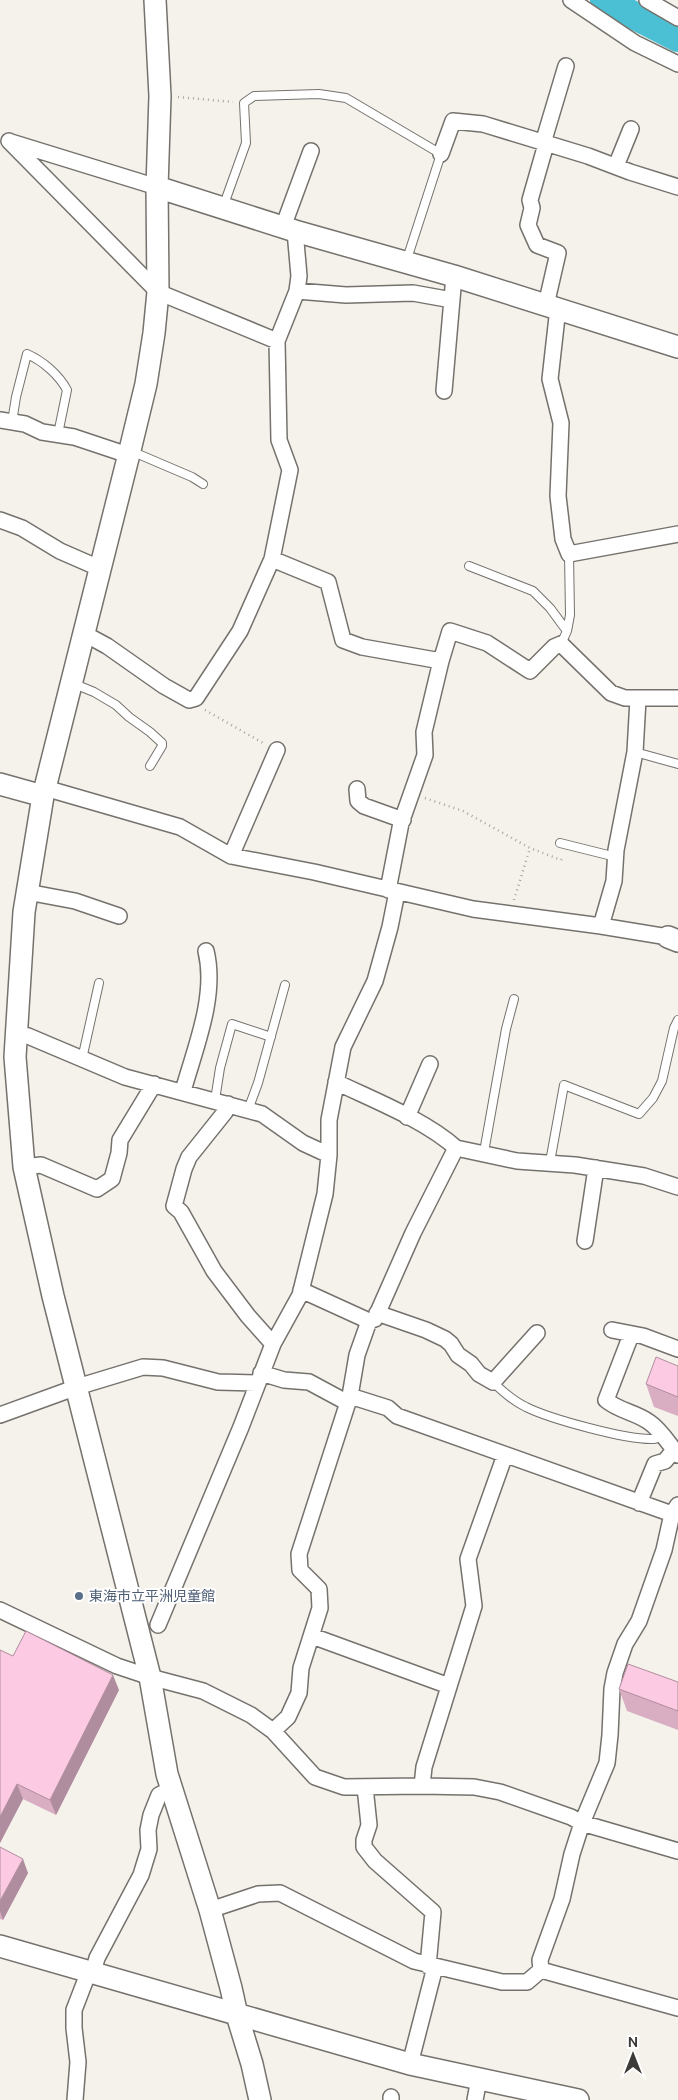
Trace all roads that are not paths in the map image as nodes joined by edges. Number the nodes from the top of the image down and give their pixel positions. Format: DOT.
graph roads {
  1 [pos="155,0"];
  2 [pos="571,0"];
  3 [pos="647,0"];
  4 [pos="678,18"];
  5 [pos="678,64"];
  6 [pos="566,66"];
  7 [pos="631,129"];
  8 [pos="4,140"];
  9 [pos="545,143"];
  10 [pos="311,151"];
  11 [pos="441,154"];
  12 [pos="616,166"];
  13 [pos="677,183"];
  14 [pos="157,187"];
  15 [pos="223,208"];
  16 [pos="289,229"];
  17 [pos="405,264"];
  18 [pos="454,276"];
  19 [pos="297,291"];
  20 [pos="158,292"];
  21 [pos="452,300"];
  22 [pos="552,306"];
  23 [pos="277,341"];
  24 [pos="678,346"];
  25 [pos="444,391"];
  26 [pos="6,421"];
  27 [pos="58,434"];
  28 [pos="129,453"];
  29 [pos="203,484"];
  30 [pos="0,520"];
  31 [pos="678,534"];
  32 [pos="570,554"];
  33 [pos="272,559"];
  34 [pos="469,566"];
  35 [pos="99,568"];
  36 [pos="83,633"];
  37 [pos="564,637"];
  38 [pos="441,661"];
  39 [pos="71,683"];
  40 [pos="678,698"];
  41 [pos="638,699"];
  42 [pos="277,750"];
  43 [pos="635,752"];
  44 [pos="678,764"];
  45 [pos="150,766"];
  46 [pos="0,784"];
  47 [pos="357,789"];
  48 [pos="44,792"];
  49 [pos="402,820"];
  50 [pos="564,843"];
  51 [pos="230,856"];
  52 [pos="616,857"];
  53 [pos="392,891"];
  54 [pos="27,892"];
  55 [pos="119,916"];
  56 [pos="601,926"];
  57 [pos="673,939"];
  58 [pos="206,951"];
  59 [pos="99,983"];
  60 [pos="285,985"];
  61 [pos="514,999"];
  62 [pos="678,1020"];
  63 [pos="16,1034"];
  64 [pos="271,1037"];
  65 [pos="82,1058"];
  66 [pos="430,1064"];
  67 [pos="336,1082"];
  68 [pos="154,1084"];
  69 [pos="183,1091"];
  70 [pos="222,1102"];
  71 [pos="248,1110"];
  72 [pos="406,1117"];
  73 [pos="456,1148"];
  74 [pos="484,1152"];
  75 [pos="329,1155"];
  76 [pos="550,1162"];
  77 [pos="24,1167"];
  78 [pos="596,1168"];
  79 [pos="678,1187"];
  80 [pos="585,1241"];
  81 [pos="301,1290"];
  82 [pos="373,1317"];
  83 [pos="612,1330"];
  84 [pos="537,1333"];
  85 [pos="632,1334"];
  86 [pos="273,1344"];
  87 [pos="678,1349"];
  88 [pos="259,1378"];
  89 [pos="493,1382"];
  90 [pos="77,1387"];
  91 [pos="349,1400"];
  92 [pos="0,1415"];
  93 [pos="663,1435"];
  94 [pos="676,1453"];
  95 [pos="505,1455"];
  96 [pos="639,1503"];
  97 [pos="675,1510"];
  98 [pos="0,1610"];
  99 [pos="158,1625"];
  100 [pos="312,1636"];
  101 [pos="150,1677"];
  102 [pos="449,1686"];
  103 [pos="273,1731"];
  104 [pos="422,1786"];
  105 [pos="365,1787"];
  106 [pos="171,1789"];
  107 [pos="582,1823"];
  108 [pos="678,1851"];
  109 [pos="210,1910"];
  110 [pos="0,1946"];
  111 [pos="432,1966"];
  112 [pos="541,1970"];
  113 [pos="91,1971"];
  114 [pos="678,2008"];
  115 [pos="237,2015"];
  116 [pos="410,2064"];
  117 [pos="479,2079"];
  118 [pos="75,2100"];
  119 [pos="260,2100"];
  120 [pos="475,2100"];
  121 [pos="578,2100"];
  1 -- 14 [label="street"];
  2 -- 5 [label="street"];
  3 -- 4 [label="street"];
  6 -- 9 [label="street"];
  7 -- 12 [label="street"];
  8 -- 14 [label="street"];
  8 -- 20 [label="street"];
  9 -- 11 [label="street"];
  9 -- 12 [label="street"];
  9 -- 22 [label="street"];
  10 -- 16 [label="street"];
  11 -- 15 [label="lane"];
  11 -- 17 [label="lane"];
  12 -- 13 [label="street"];
  14 -- 15 [label="street"];
  14 -- 20 [label="street"];
  15 -- 16 [label="street"];
  16 -- 17 [label="street"];
  16 -- 19 [label="street"];
  17 -- 18 [label="street"];
  18 -- 21 [label="street"];
  18 -- 22 [label="street"];
  19 -- 21 [label="street"];
  19 -- 23 [label="street"];
  20 -- 23 [label="street"];
  20 -- 28 [label="street"];
  21 -- 25 [label="street"];
  22 -- 24 [label="street"];
  22 -- 32 [label="street"];
  23 -- 33 [label="street"];
  26 -- 27 [label="street"];
  26 -- 27 [label="lane"];
  27 -- 28 [label="street"];
  28 -- 29 [label="lane"];
  28 -- 35 [label="street"];
  30 -- 35 [label="street"];
  31 -- 32 [label="street"];
  32 -- 37 [label="lane"];
  33 -- 36 [label="street"];
  33 -- 38 [label="street"];
  34 -- 37 [label="lane"];
  35 -- 36 [label="street"];
  36 -- 39 [label="street"];
  37 -- 38 [label="street"];
  37 -- 41 [label="street"];
  38 -- 49 [label="street"];
  39 -- 45 [label="lane"];
  39 -- 48 [label="street"];
  40 -- 41 [label="street"];
  41 -- 43 [label="street"];
  42 -- 51 [label="street"];
  43 -- 44 [label="lane"];
  43 -- 52 [label="street"];
  46 -- 48 [label="street"];
  47 -- 49 [label="street"];
  48 -- 51 [label="street"];
  48 -- 54 [label="street"];
  49 -- 53 [label="street"];
  50 -- 52 [label="lane"];
  51 -- 53 [label="street"];
  52 -- 56 [label="street"];
  53 -- 56 [label="street"];
  53 -- 67 [label="street"];
  54 -- 55 [label="street"];
  54 -- 63 [label="street"];
  56 -- 57 [label="street"];
  58 -- 69 [label="street"];
  59 -- 65 [label="lane"];
  60 -- 64 [label="lane"];
  61 -- 74 [label="lane"];
  62 -- 76 [label="lane"];
  63 -- 65 [label="street"];
  63 -- 77 [label="street"];
  64 -- 70 [label="lane"];
  64 -- 71 [label="lane"];
  65 -- 68 [label="street"];
  66 -- 72 [label="street"];
  67 -- 72 [label="street"];
  67 -- 75 [label="street"];
  68 -- 69 [label="street"];
  68 -- 77 [label="street"];
  69 -- 70 [label="street"];
  70 -- 71 [label="street"];
  70 -- 86 [label="street"];
  71 -- 75 [label="street"];
  72 -- 73 [label="street"];
  73 -- 74 [label="street"];
  73 -- 82 [label="street"];
  74 -- 76 [label="street"];
  75 -- 81 [label="street"];
  76 -- 78 [label="street"];
  77 -- 90 [label="street"];
  78 -- 79 [label="street"];
  78 -- 80 [label="street"];
  81 -- 82 [label="street"];
  81 -- 86 [label="street"];
  82 -- 89 [label="street"];
  82 -- 91 [label="street"];
  83 -- 85 [label="street"];
  84 -- 89 [label="street"];
  85 -- 87 [label="street"];
  85 -- 93 [label="street"];
  86 -- 88 [label="street"];
  88 -- 90 [label="street"];
  88 -- 91 [label="street"];
  88 -- 99 [label="street"];
  89 -- 93 [label="lane"];
  90 -- 92 [label="street"];
  90 -- 101 [label="street"];
  91 -- 95 [label="street"];
  91 -- 100 [label="street"];
  93 -- 94 [label="street"];
  94 -- 96 [label="street"];
  95 -- 96 [label="street"];
  95 -- 102 [label="street"];
  96 -- 97 [label="street"];
  97 -- 107 [label="street"];
  98 -- 101 [label="street"];
  100 -- 102 [label="street"];
  100 -- 103 [label="street"];
  101 -- 103 [label="street"];
  101 -- 106 [label="street"];
  102 -- 104 [label="street"];
  103 -- 105 [label="street"];
  104 -- 105 [label="street"];
  104 -- 107 [label="street"];
  105 -- 111 [label="street"];
  106 -- 109 [label="street"];
  106 -- 113 [label="street"];
  107 -- 108 [label="street"];
  107 -- 112 [label="street"];
  109 -- 111 [label="street"];
  109 -- 115 [label="street"];
  110 -- 113 [label="street"];
  111 -- 112 [label="street"];
  111 -- 116 [label="street"];
  112 -- 114 [label="street"];
  113 -- 115 [label="street"];
  113 -- 118 [label="street"];
  115 -- 116 [label="street"];
  115 -- 119 [label="street"];
  116 -- 117 [label="street"];
  117 -- 120 [label="street"];
  117 -- 121 [label="street"];
}
